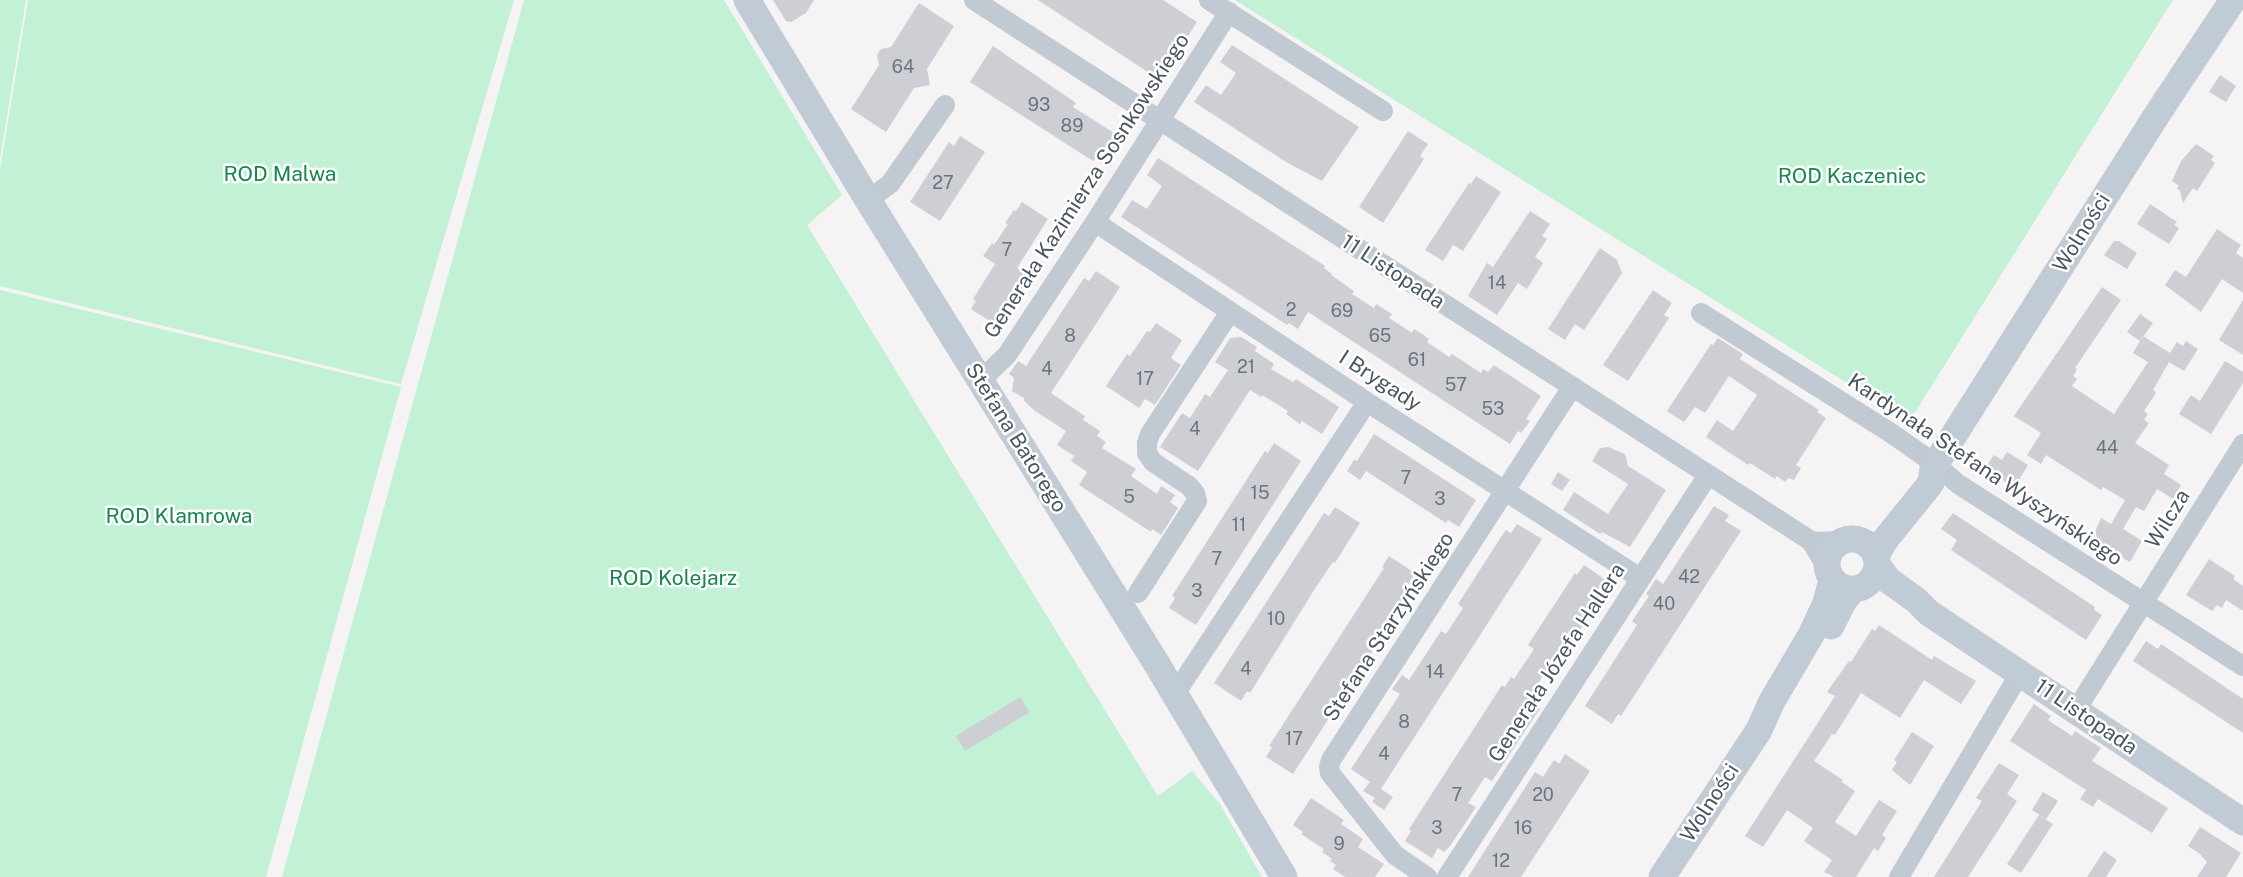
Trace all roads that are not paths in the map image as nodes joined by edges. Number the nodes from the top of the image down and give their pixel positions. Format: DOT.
graph roads {
  1 [pos="747,0"];
  2 [pos="974,0"];
  3 [pos="1209,0"];
  4 [pos="2233,0"];
  5 [pos="1229,12"];
  6 [pos="945,105"];
  7 [pos="1383,111"];
  8 [pos="1159,121"];
  9 [pos="868,200"];
  10 [pos="1095,222"];
  11 [pos="1230,312"];
  12 [pos="1701,313"];
  13 [pos="980,381"];
  14 [pos="1572,387"];
  15 [pos="1367,402"];
  16 [pos="2243,444"];
  17 [pos="1934,466"];
  18 [pos="1708,475"];
  19 [pos="1505,490"];
  20 [pos="1853,565"];
  21 [pos="1640,578"];
  22 [pos="1138,593"];
  23 [pos="2144,604"];
  24 [pos="2243,666"];
  25 [pos="2020,673"];
  26 [pos="1175,694"];
  27 [pos="2076,710"];
  28 [pos="2243,822"];
  29 [pos="1284,877"];
  30 [pos="1427,877"];
  31 [pos="1447,877"];
  32 [pos="1662,877"];
  33 [pos="1899,877"];
  1 -- 9 [label="street, Stefana Batorego"];
  2 -- 8 [label="street, 11 Listopada"];
  3 -- 5 [label="street"];
  4 -- 17 [label="street, Wolności"];
  5 -- 7 [label="street"];
  5 -- 8 [label="street, Generała Kazimierza Sosnkowskiego"];
  6 -- 9 [label="street"];
  8 -- 10 [label="street, Generała Kazimierza Sosnkowskiego"];
  8 -- 14 [label="street, 11 Listopada"];
  9 -- 13 [label="street, Stefana Batorego"];
  10 -- 11 [label="street, I Brygady"];
  10 -- 13 [label="street, Generała Kazimierza Sosnkowskiego"];
  11 -- 15 [label="street, I Brygady"];
  11 -- 22 [label="street"];
  12 -- 17 [label="street, Kardynała Stefana Wyszyńskiego"];
  13 -- 26 [label="street, Stefana Batorego"];
  14 -- 18 [label="street, 11 Listopada"];
  14 -- 19 [label="street, Stefana Starzyńskiego"];
  15 -- 19 [label="street, I Brygady"];
  15 -- 26 [label="street"];
  16 -- 23 [label="street, Wilcza"];
  17 -- 20 [label="street, Wolności"];
  17 -- 23 [label="street, Kardynała Stefana Wyszyńskiego"];
  18 -- 20 [label="street, 11 Listopada"];
  18 -- 21 [label="street, Generała Józefa Hallera"];
  19 -- 21 [label="street, I Brygady"];
  19 -- 30 [label="street, Stefana Starzyńskiego"];
  20 -- 25 [label="street, 11 Listopada"];
  20 -- 32 [label="street, Wolności"];
  21 -- 31 [label="street, Generała Józefa Hallera"];
  23 -- 24 [label="street, Kardynała Stefana Wyszyńskiego"];
  23 -- 27 [label="street, Wilcza"];
  25 -- 27 [label="street, 11 Listopada"];
  25 -- 33 [label="street"];
  26 -- 29 [label="street, Stefana Batorego"];
  27 -- 28 [label="street, 11 Listopada"];
}
